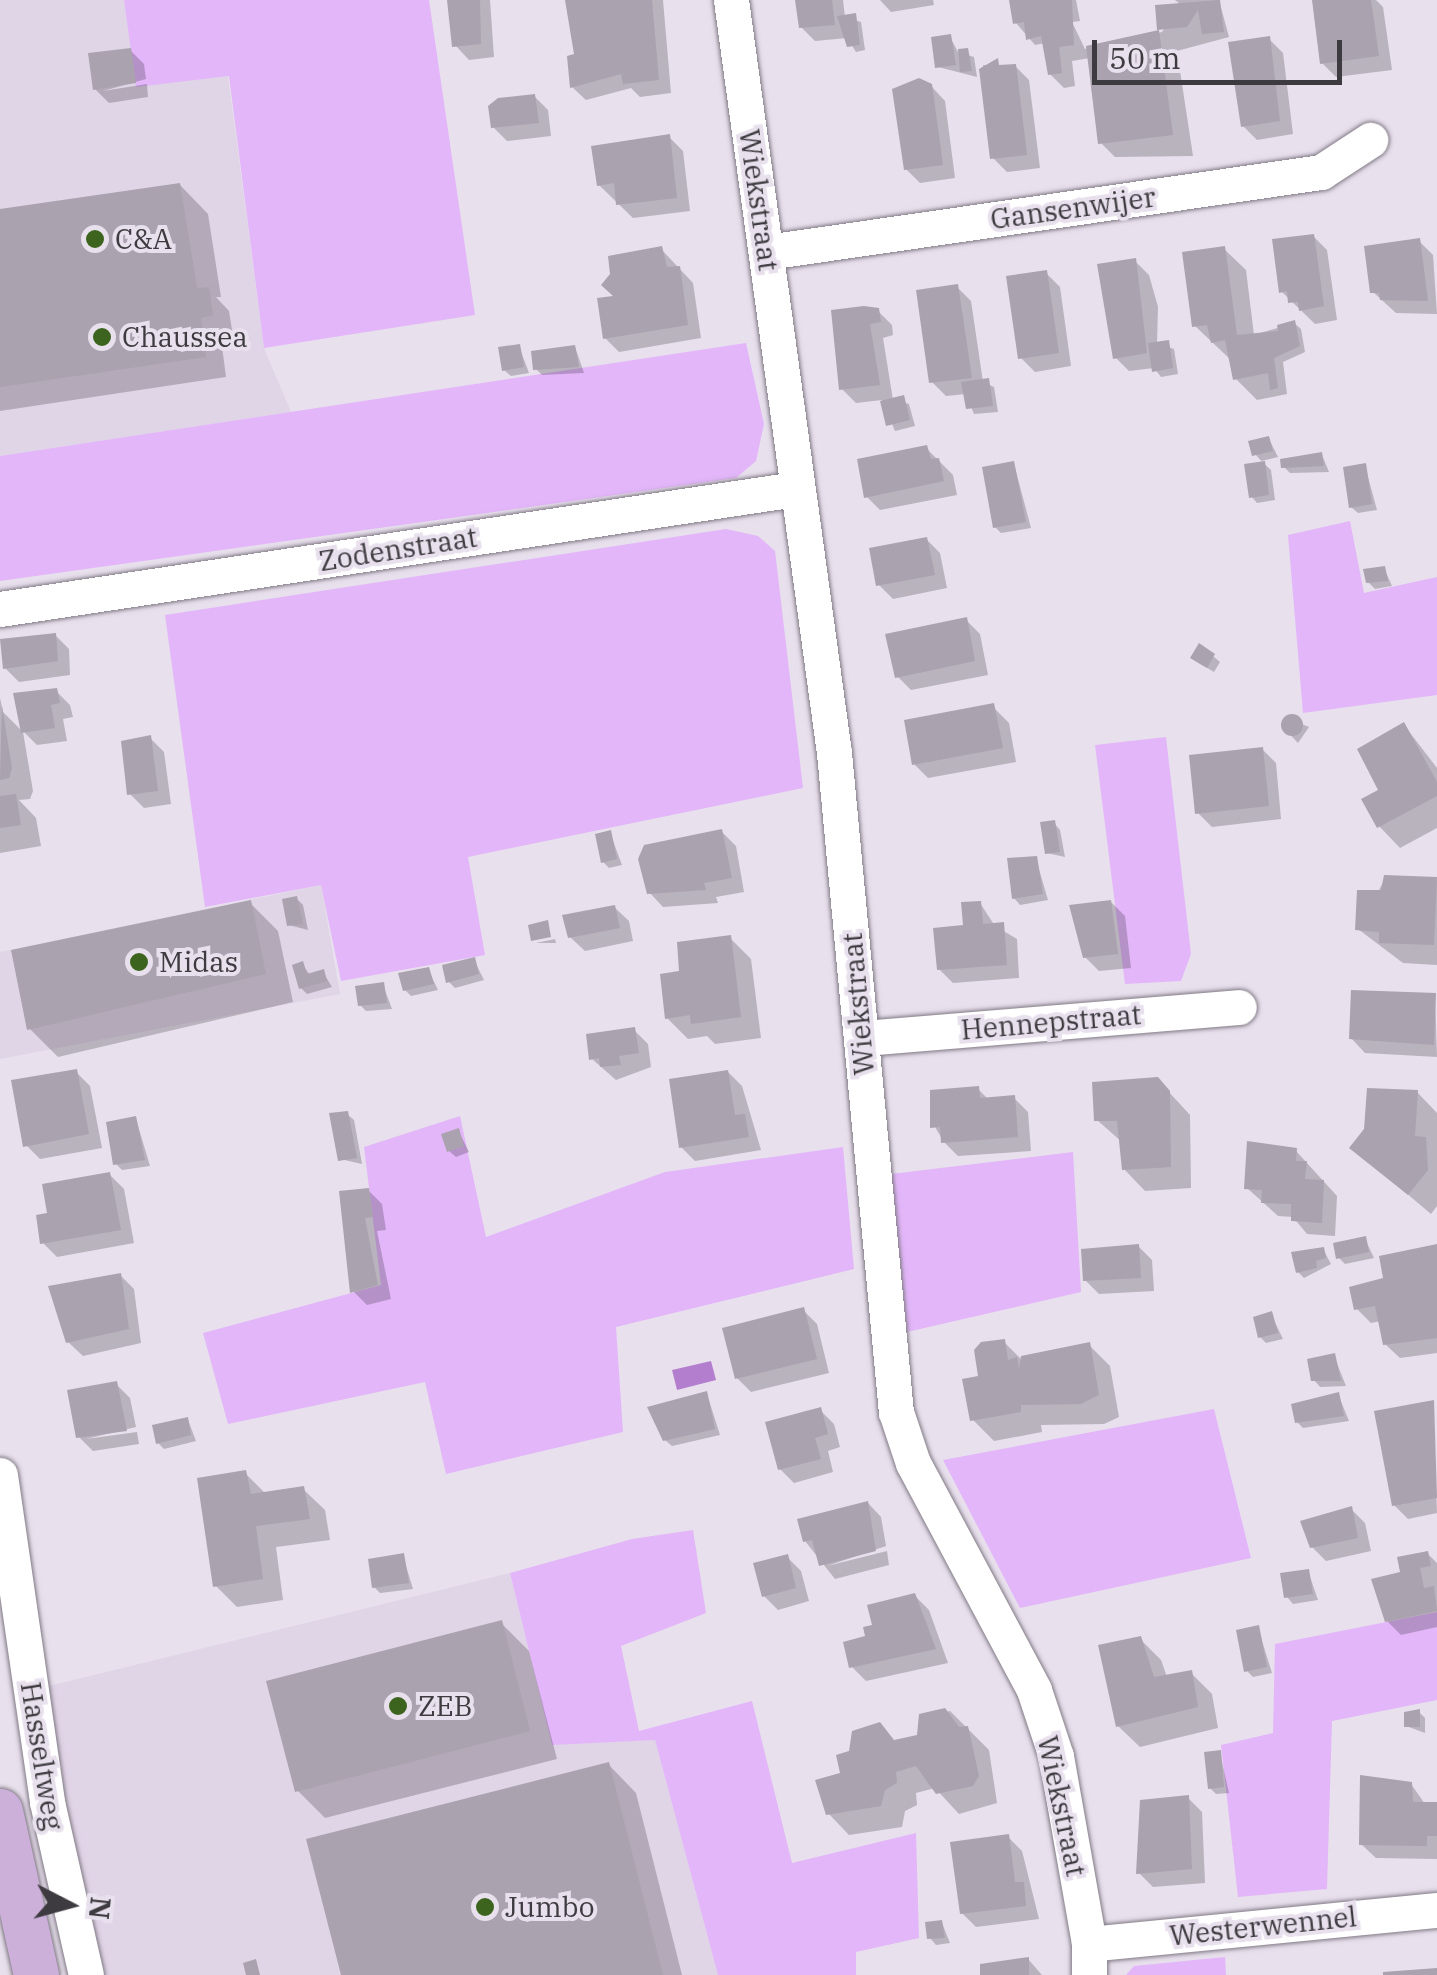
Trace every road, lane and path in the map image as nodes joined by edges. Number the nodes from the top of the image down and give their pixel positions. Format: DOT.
graph roads {
  1 [pos="731,0"];
  2 [pos="1370,140"];
  3 [pos="767,252"];
  4 [pos="795,489"];
  5 [pos="0,609"];
  6 [pos="1239,1007"];
  7 [pos="863,1038"];
  8 [pos="0,1475"];
  9 [pos="0,1810"];
  10 [pos="1437,1910"];
  11 [pos="1089,1959"];
  12 [pos="36,1975"];
  13 [pos="86,1975"];
  1 -- 3 [label="street, Wiekstraat"];
  2 -- 3 [label="street, Gansenwijer"];
  3 -- 4 [label="street, Wiekstraat"];
  4 -- 5 [label="street, Zodenstraat"];
  4 -- 7 [label="street, Wiekstraat"];
  6 -- 7 [label="street, Hennepstraat"];
  7 -- 11 [label="street, Wiekstraat"];
  8 -- 13 [label="street, Hasseltweg"];
  9 -- 12 [label="main road, Hasseltweg"];
  10 -- 11 [label="street, Westerwennel"];
}
